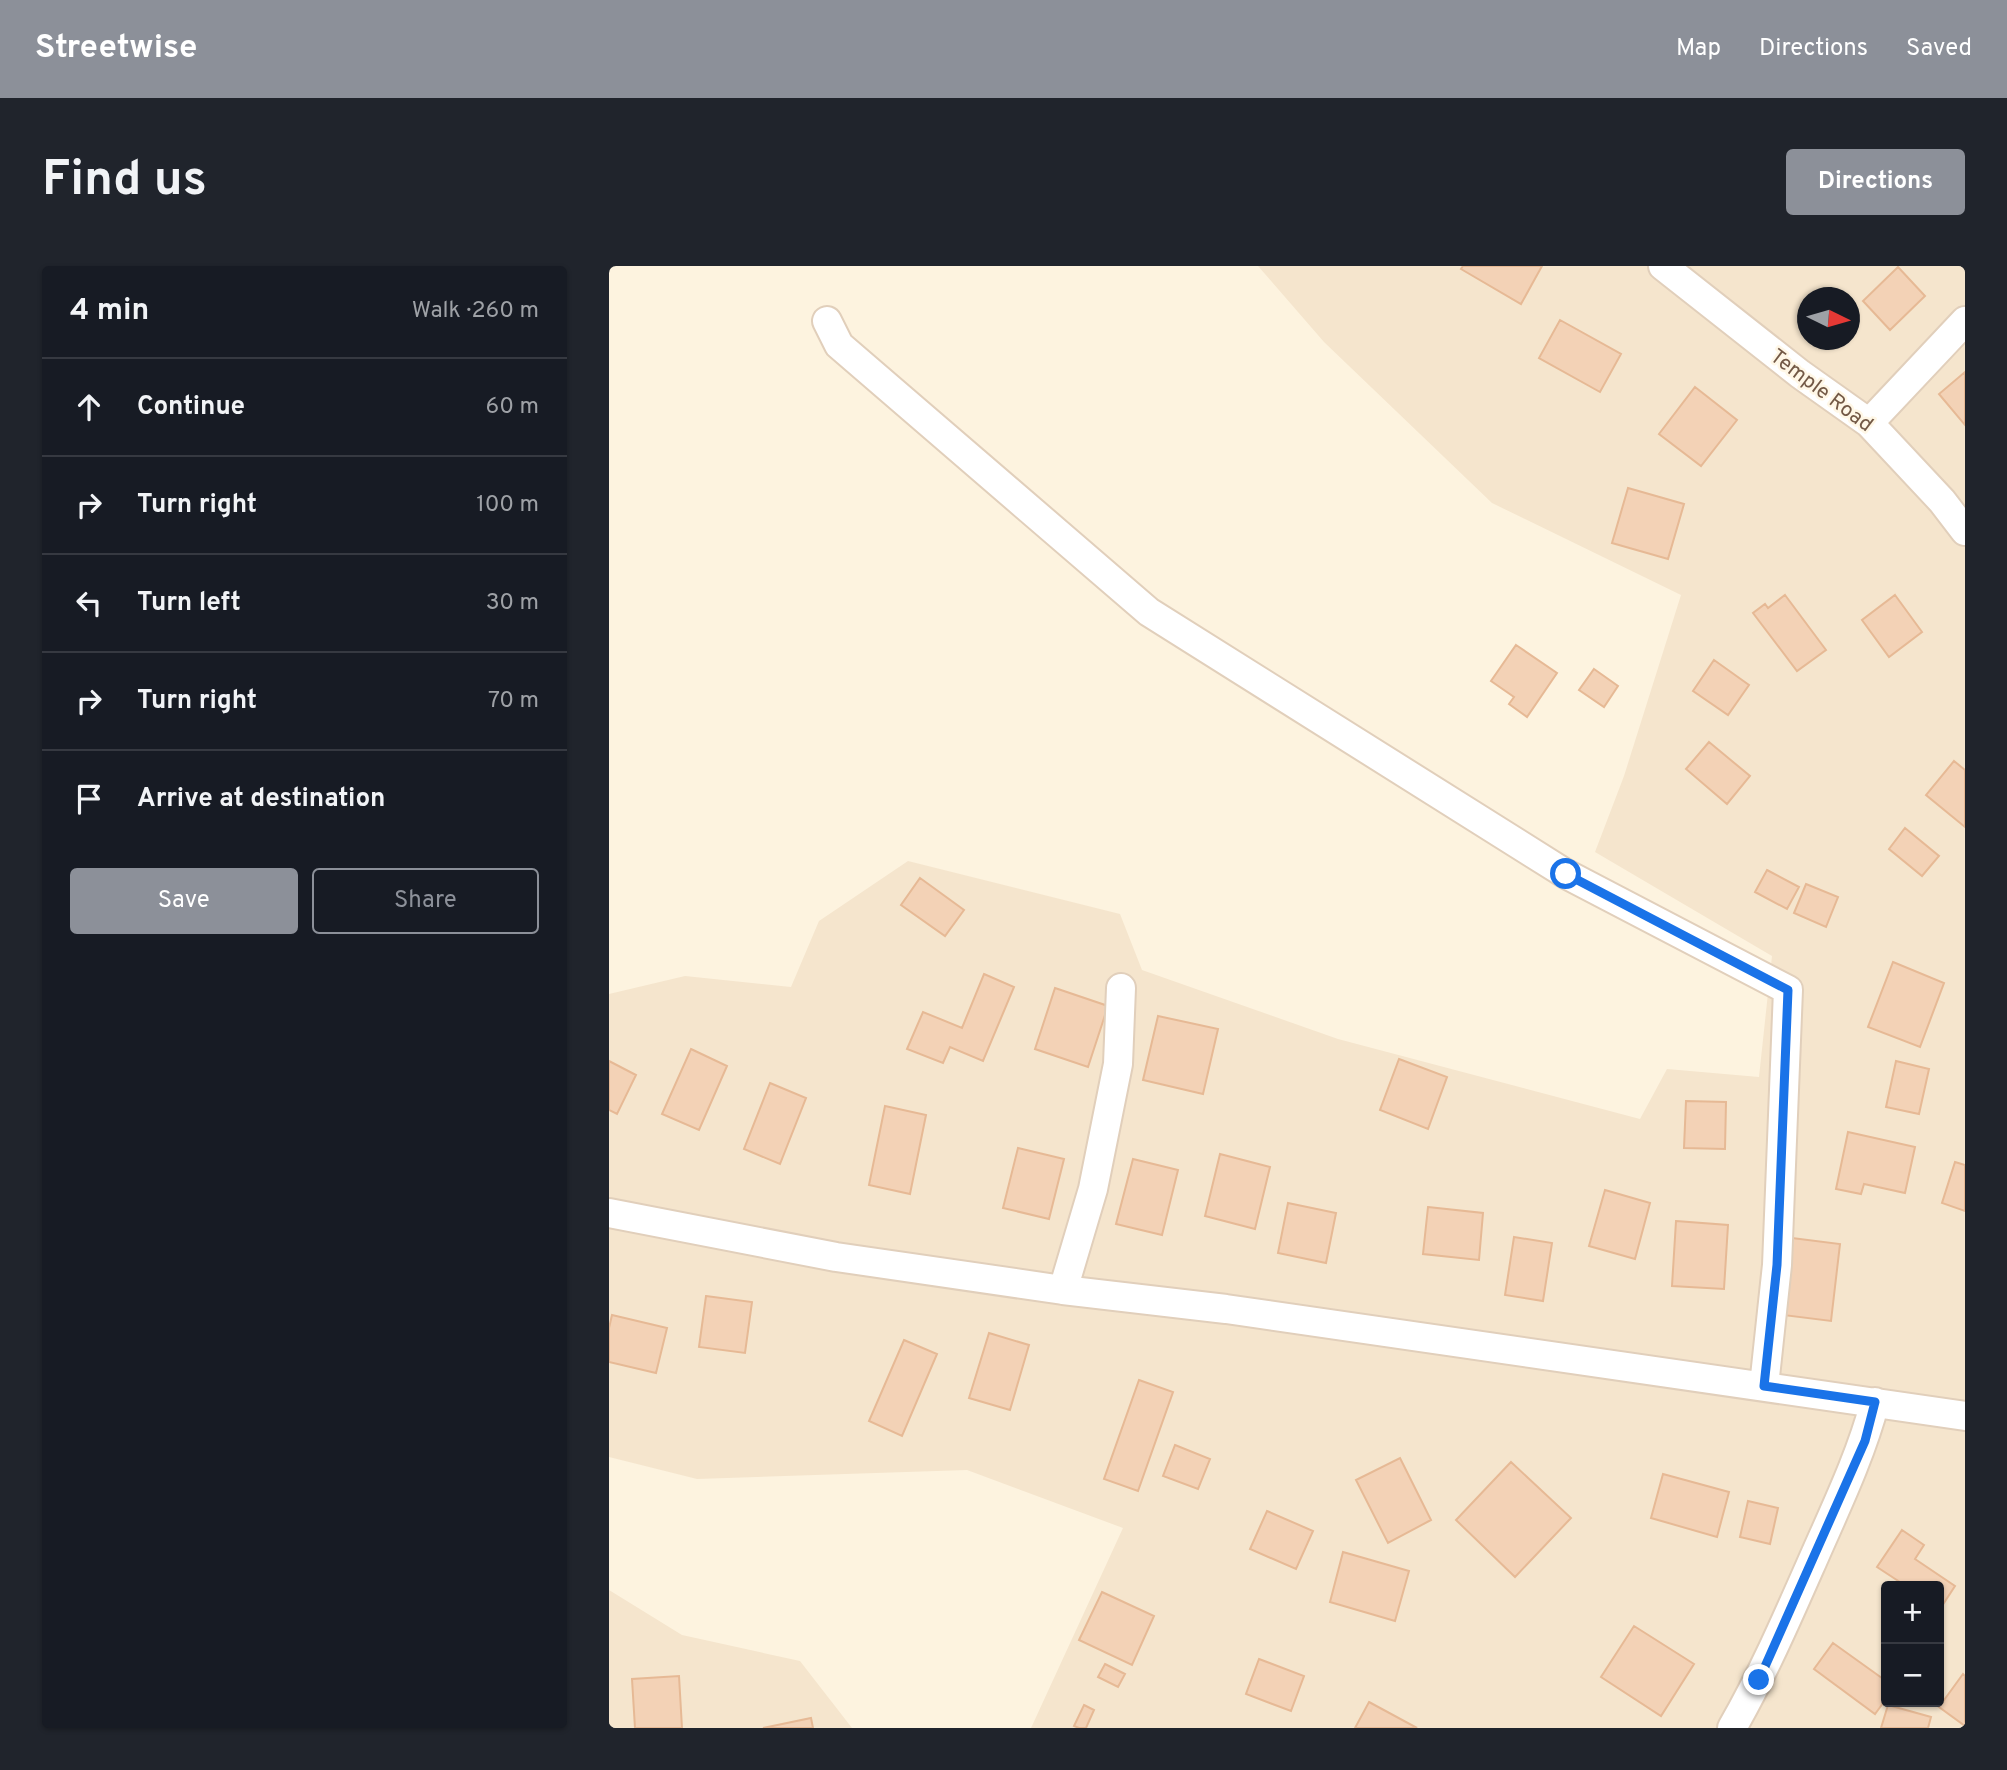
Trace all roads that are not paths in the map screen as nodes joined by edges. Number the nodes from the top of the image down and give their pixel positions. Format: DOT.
graph roads {
  1 [pos="1663,266"];
  2 [pos="827,321"];
  3 [pos="1965,321"];
  4 [pos="1869,423"];
  5 [pos="1965,531"];
  6 [pos="1121,988"];
  7 [pos="609,1213"];
  8 [pos="1063,1290"];
  9 [pos="1764,1386"];
  10 [pos="1875,1402"];
  11 [pos="1965,1416"];
  12 [pos="1732,1728"];
  1 -- 4 [label="street, Temple Road"];
  2 -- 9 [label="street"];
  3 -- 4 [label="street"];
  4 -- 5 [label="street, Temple Road"];
  6 -- 8 [label="street"];
  7 -- 8 [label="street"];
  8 -- 9 [label="street"];
  9 -- 10 [label="street"];
  10 -- 11 [label="street"];
  10 -- 12 [label="street"];
}
